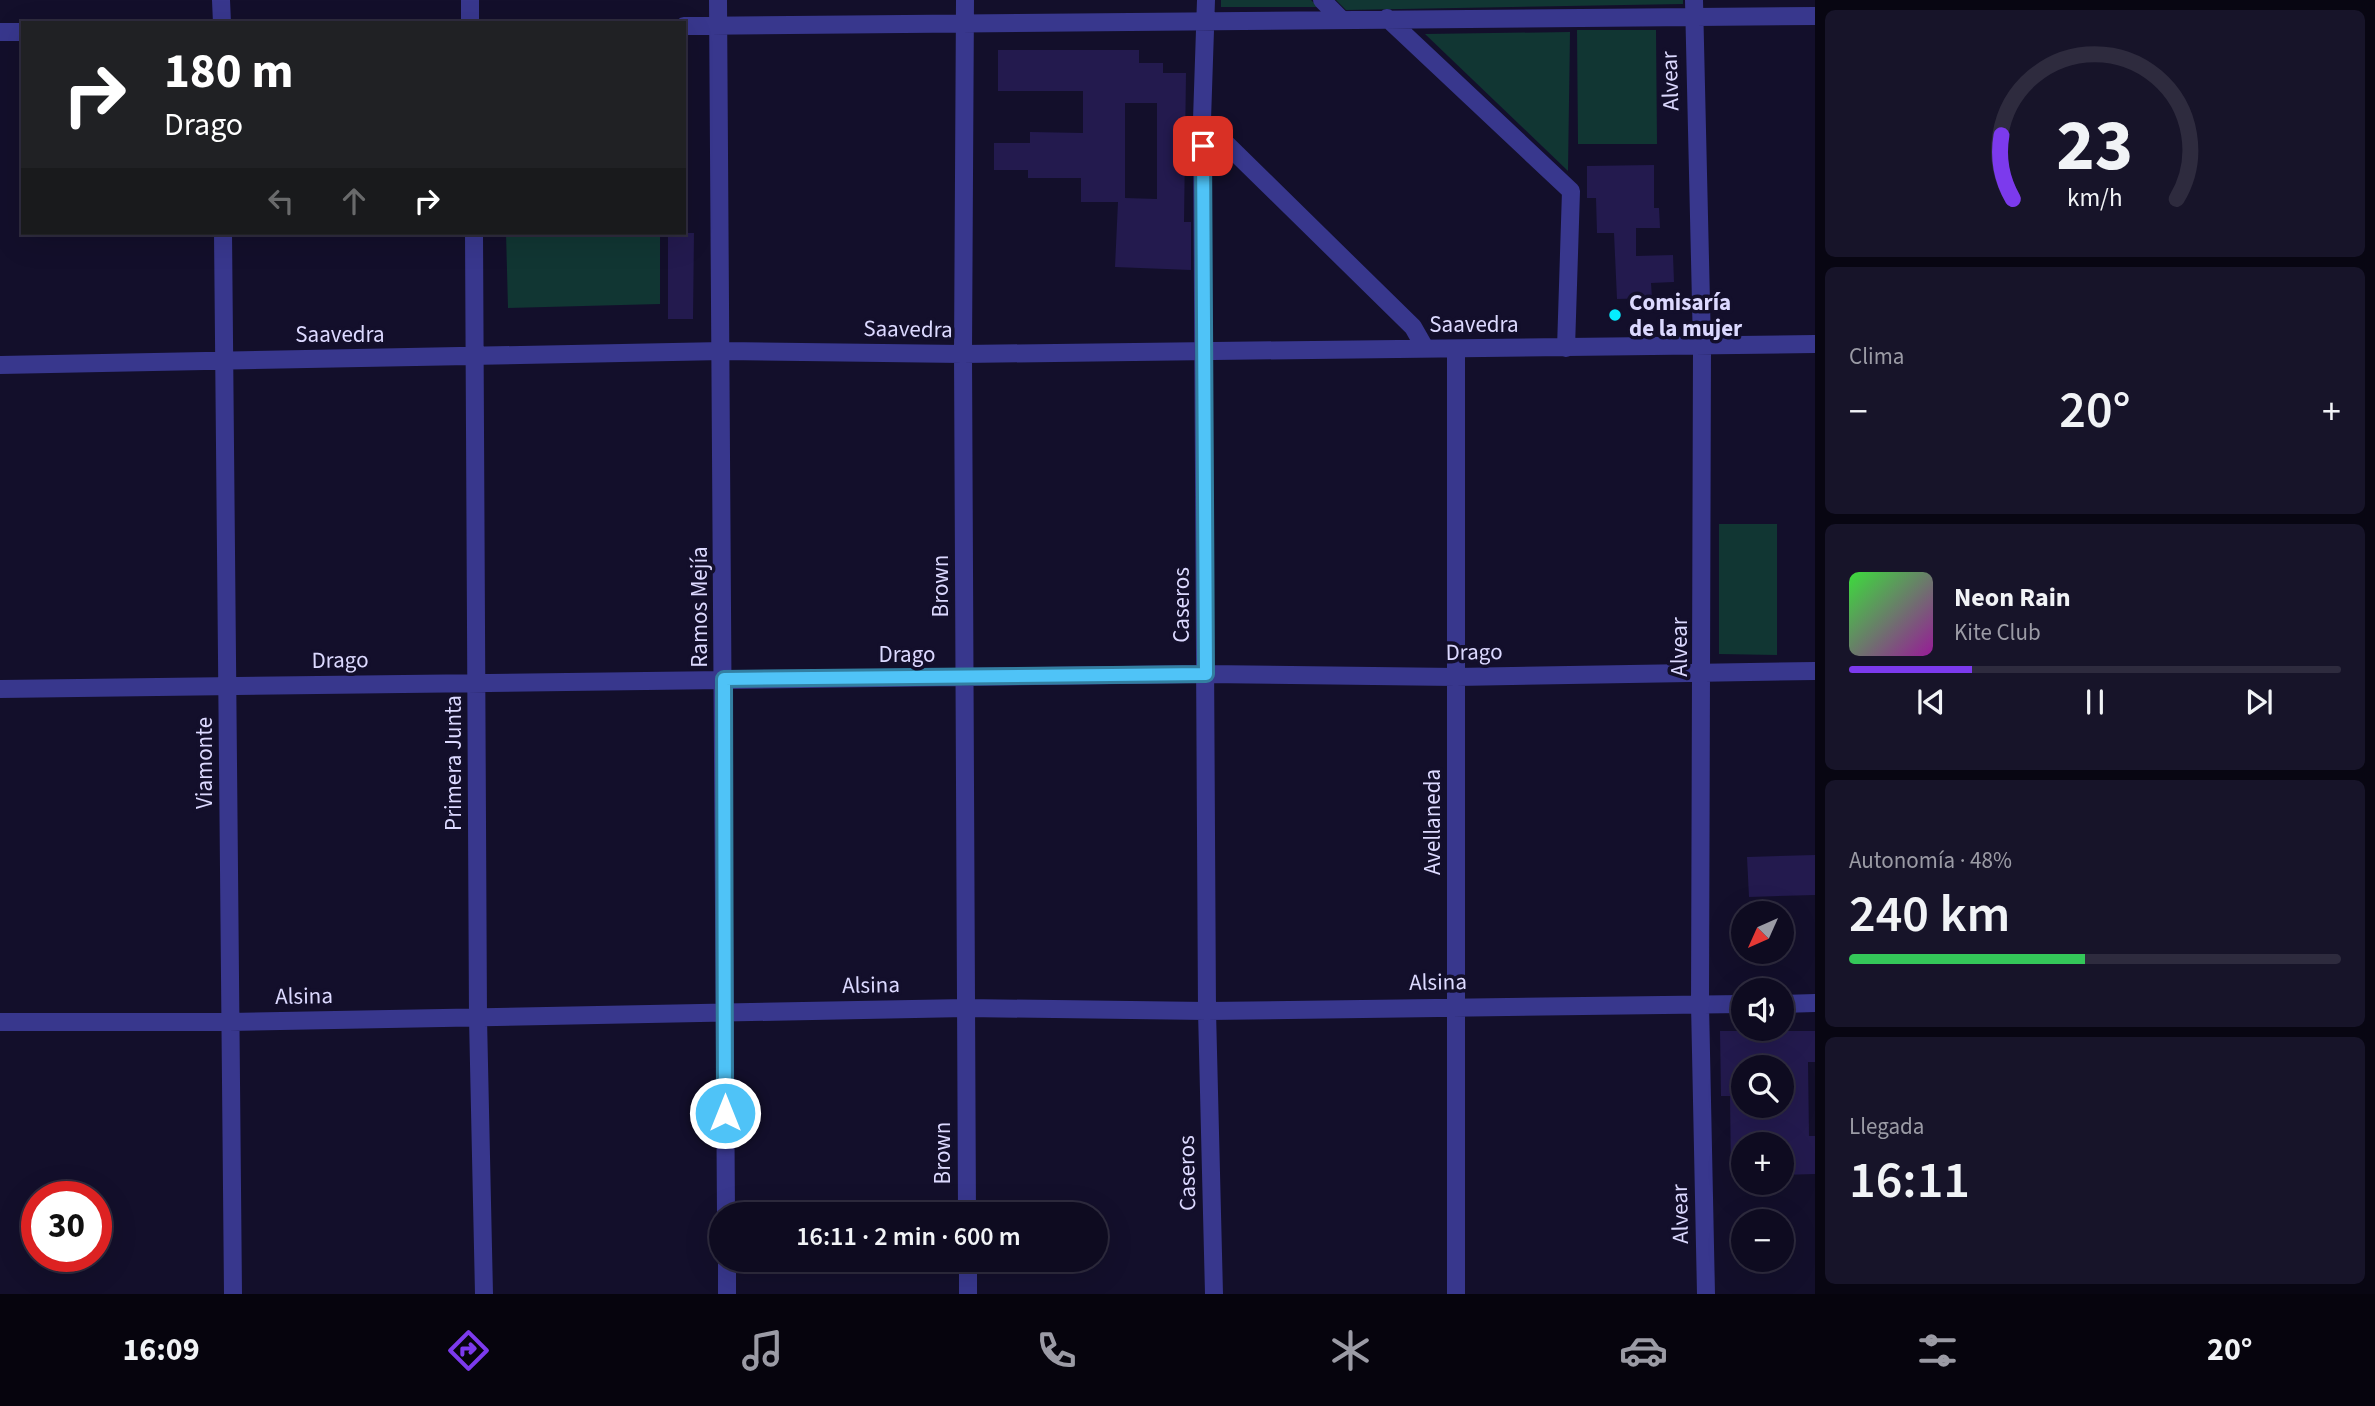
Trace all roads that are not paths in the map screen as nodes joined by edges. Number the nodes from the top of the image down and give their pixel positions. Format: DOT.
graph roads {
  1 [pos="221,0"];
  2 [pos="470,0"];
  3 [pos="718,0"];
  4 [pos="965,0"];
  5 [pos="1206,0"];
  6 [pos="1322,0"];
  7 [pos="1693,8"];
  8 [pos="1815,16"];
  9 [pos="1387,18"];
  10 [pos="1342,20"];
  11 [pos="222,21"];
  12 [pos="470,21"];
  13 [pos="1206,21"];
  14 [pos="965,23"];
  15 [pos="686,26"];
  16 [pos="718,26"];
  17 [pos="21,32"];
  18 [pos="0,33"];
  19 [pos="1202,120"];
  20 [pos="223,235"];
  21 [pos="474,235"];
  22 [pos="1815,344"];
  23 [pos="1702,346"];
  24 [pos="1425,348"];
  25 [pos="1566,348"];
  26 [pos="723,351"];
  27 [pos="1456,351"];
  28 [pos="1206,352"];
  29 [pos="963,354"];
  30 [pos="477,357"];
  31 [pos="224,359"];
  32 [pos="0,365"];
  33 [pos="1704,671"];
  34 [pos="1815,671"];
  35 [pos="1206,674"];
  36 [pos="1457,677"];
  37 [pos="965,678"];
  38 [pos="724,679"];
  39 [pos="478,682"];
  40 [pos="228,686"];
  41 [pos="0,689"];
  42 [pos="1815,1003"];
  43 [pos="1700,1004"];
  44 [pos="1731,1004"];
  45 [pos="1794,1004"];
  46 [pos="1455,1006"];
  47 [pos="966,1008"];
  48 [pos="1208,1011"];
  49 [pos="724,1012"];
  50 [pos="478,1018"];
  51 [pos="0,1022"];
  52 [pos="229,1022"];
  53 [pos="726,1202"];
  54 [pos="967,1202"];
  55 [pos="726,1272"];
  56 [pos="968,1272"];
  57 [pos="233,1294"];
  58 [pos="484,1294"];
  59 [pos="727,1294"];
  60 [pos="968,1294"];
  61 [pos="1214,1294"];
  62 [pos="1456,1294"];
  63 [pos="1706,1294"];
  1 -- 11 [label="street"];
  2 -- 12 [label="street"];
  3 -- 16 [label="street, Ramos Mejía"];
  4 -- 14 [label="street, Brown"];
  5 -- 13 [label="street, Caseros"];
  6 -- 10 [label="street"];
  7 -- 8 [label="street"];
  7 -- 9 [label="street"];
  7 -- 23 [label="street, Alvear"];
  9 -- 10 [label="street"];
  9 -- 25 [label="street"];
  10 -- 13 [label="street"];
  13 -- 14 [label="street"];
  13 -- 19 [label="street, Caseros"];
  14 -- 16 [label="street"];
  14 -- 29 [label="street, Brown"];
  15 -- 16 [label="street"];
  16 -- 26 [label="street, Ramos Mejía"];
  17 -- 18 [label="street"];
  19 -- 24 [label="street"];
  19 -- 28 [label="street, Caseros"];
  20 -- 31 [label="street, Viamonte"];
  21 -- 30 [label="street, Primera Junta"];
  22 -- 23 [label="street, Saavedra"];
  23 -- 25 [label="street, Saavedra"];
  23 -- 33 [label="street, Alvear"];
  24 -- 27 [label="street, Saavedra"];
  24 -- 28 [label="street, Saavedra"];
  25 -- 27 [label="street, Saavedra"];
  26 -- 29 [label="street, Saavedra"];
  26 -- 30 [label="street, Saavedra"];
  26 -- 38 [label="street, Ramos Mejía"];
  27 -- 36 [label="street, Avellaneda"];
  28 -- 29 [label="street, Saavedra"];
  28 -- 35 [label="street, Caseros"];
  29 -- 37 [label="street, Brown"];
  30 -- 31 [label="street, Saavedra"];
  30 -- 39 [label="street, Primera Junta"];
  31 -- 32 [label="street, Saavedra"];
  31 -- 40 [label="street, Viamonte"];
  33 -- 34 [label="street, Drago"];
  33 -- 36 [label="street, Drago"];
  33 -- 43 [label="street, Alvear"];
  35 -- 36 [label="street, Drago"];
  35 -- 37 [label="street, Drago"];
  35 -- 48 [label="street, Caseros"];
  36 -- 46 [label="street, Avellaneda"];
  37 -- 38 [label="street, Drago"];
  37 -- 47 [label="street, Brown"];
  38 -- 39 [label="street, Drago"];
  38 -- 49 [label="street, Ramos Mejía"];
  39 -- 40 [label="street, Drago"];
  39 -- 50 [label="street, Primera Junta"];
  40 -- 41 [label="street, Drago"];
  40 -- 52 [label="street, Viamonte"];
  42 -- 45 [label="street"];
  43 -- 44 [label="street, Alsina"];
  43 -- 46 [label="street, Alsina"];
  43 -- 63 [label="street, Alvear"];
  46 -- 48 [label="street, Alsina"];
  46 -- 62 [label="street, Avellaneda"];
  47 -- 48 [label="street, Alsina"];
  47 -- 49 [label="street, Alsina"];
  47 -- 54 [label="street, Brown"];
  48 -- 61 [label="street, Caseros"];
  49 -- 50 [label="street, Alsina"];
  49 -- 53 [label="street, Ramos Mejía"];
  50 -- 52 [label="street, Alsina"];
  50 -- 58 [label="street, Primera Junta"];
  51 -- 52 [label="street, Alsina"];
  52 -- 57 [label="street, Viamonte"];
  55 -- 59 [label="street"];
  56 -- 60 [label="street"];
}
